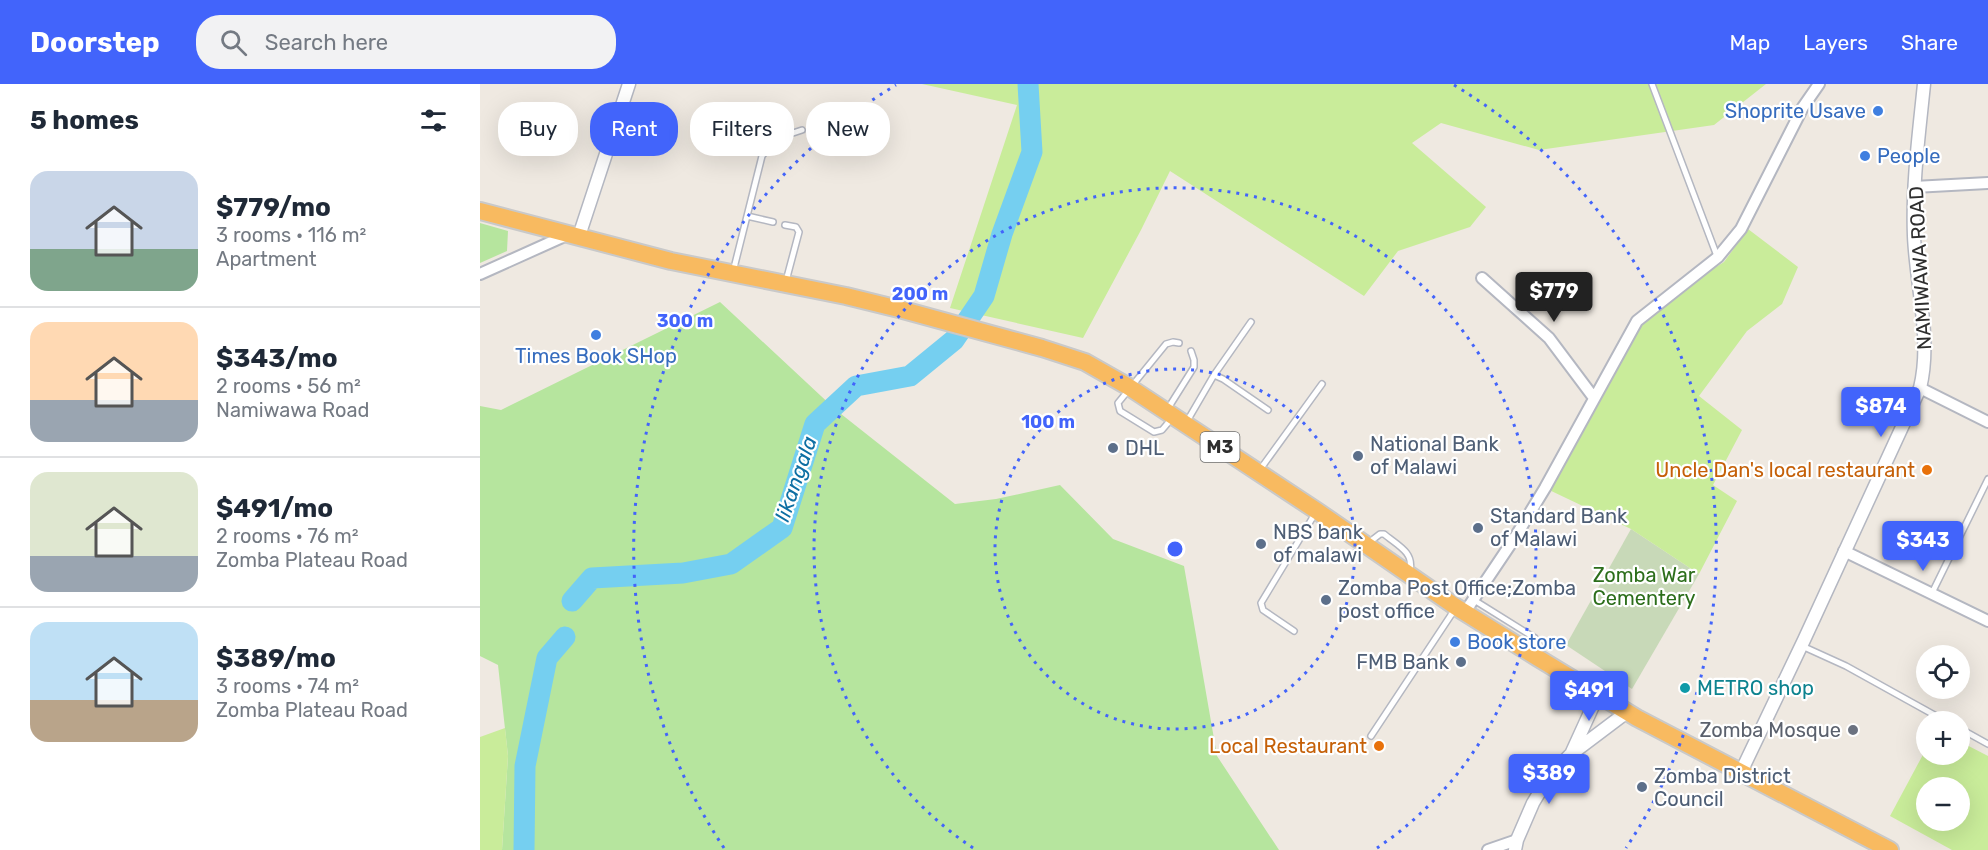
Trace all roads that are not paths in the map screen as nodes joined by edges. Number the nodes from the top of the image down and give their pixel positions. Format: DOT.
graph roads {
  1 [pos="628,84"];
  2 [pos="1652,84"];
  3 [pos="1819,84"];
  4 [pos="1924,84"];
  5 [pos="802,130"];
  6 [pos="1988,183"];
  7 [pos="1914,187"];
  8 [pos="480,211"];
  9 [pos="747,216"];
  10 [pos="773,222"];
  11 [pos="785,225"];
  12 [pos="574,235"];
  13 [pos="1718,257"];
  14 [pos="480,274"];
  15 [pos="732,274"];
  16 [pos="1482,278"];
  17 [pos="785,284"];
  18 [pos="1251,322"];
  19 [pos="1179,343"];
  20 [pos="1191,351"];
  21 [pos="1214,375"];
  22 [pos="1322,384"];
  23 [pos="1129,387"];
  24 [pos="1920,388"];
  25 [pos="1594,398"];
  26 [pos="1268,410"];
  27 [pos="1175,418"];
  28 [pos="1988,422"];
  29 [pos="1257,472"];
  30 [pos="1988,479"];
  31 [pos="1317,511"];
  32 [pos="1844,551"];
  33 [pos="1932,593"];
  34 [pos="1465,606"];
  35 [pos="1988,621"];
  36 [pos="1294,631"];
  37 [pos="1801,645"];
  38 [pos="1598,695"];
  39 [pos="1927,711"];
  40 [pos="1627,712"];
  41 [pos="1970,734"];
  42 [pos="1371,736"];
  43 [pos="1988,744"];
  44 [pos="1570,755"];
  45 [pos="1741,772"];
  46 [pos="1516,845"];
  47 [pos="1488,850"];
  48 [pos="1890,850"];
  1 -- 12 [label="street"];
  2 -- 13 [label="lane"];
  3 -- 13 [label="street"];
  4 -- 7 [label="street, NAMIWAWA ROAD"];
  5 -- 9 [label="lane"];
  6 -- 7 [label="street"];
  7 -- 24 [label="street, NAMIWAWA ROAD"];
  8 -- 12 [label="highway, M3"];
  9 -- 10 [label="lane"];
  9 -- 15 [label="lane"];
  11 -- 17 [label="lane"];
  12 -- 14 [label="street"];
  12 -- 15 [label="highway, M3"];
  13 -- 25 [label="street"];
  15 -- 17 [label="highway, M3"];
  16 -- 25 [label="street"];
  17 -- 23 [label="highway, M3"];
  18 -- 21 [label="lane"];
  19 -- 23 [label="lane"];
  20 -- 27 [label="lane"];
  21 -- 26 [label="lane"];
  21 -- 27 [label="lane"];
  22 -- 29 [label="lane"];
  23 -- 27 [label="highway, M3"];
  23 -- 27 [label="lane"];
  24 -- 28 [label="street"];
  24 -- 32 [label="street, NAMIWAWA ROAD"];
  25 -- 34 [label="street"];
  27 -- 29 [label="highway, M3"];
  29 -- 31 [label="highway, M3"];
  30 -- 33 [label="lane"];
  31 -- 34 [label="highway, M3"];
  31 -- 36 [label="lane"];
  32 -- 33 [label="street"];
  32 -- 37 [label="street, NAMIWAWA ROAD"];
  33 -- 35 [label="street"];
  34 -- 38 [label="highway, M3"];
  34 -- 42 [label="lane"];
  37 -- 39 [label="lane"];
  37 -- 45 [label="street, NAMIWAWA ROAD"];
  38 -- 40 [label="highway, M3"];
  38 -- 44 [label="street"];
  40 -- 44 [label="street"];
  40 -- 45 [label="highway, M3"];
  41 -- 43 [label="lane"];
  44 -- 46 [label="street"];
  45 -- 48 [label="highway, M3"];
  46 -- 47 [label="street"];
}
